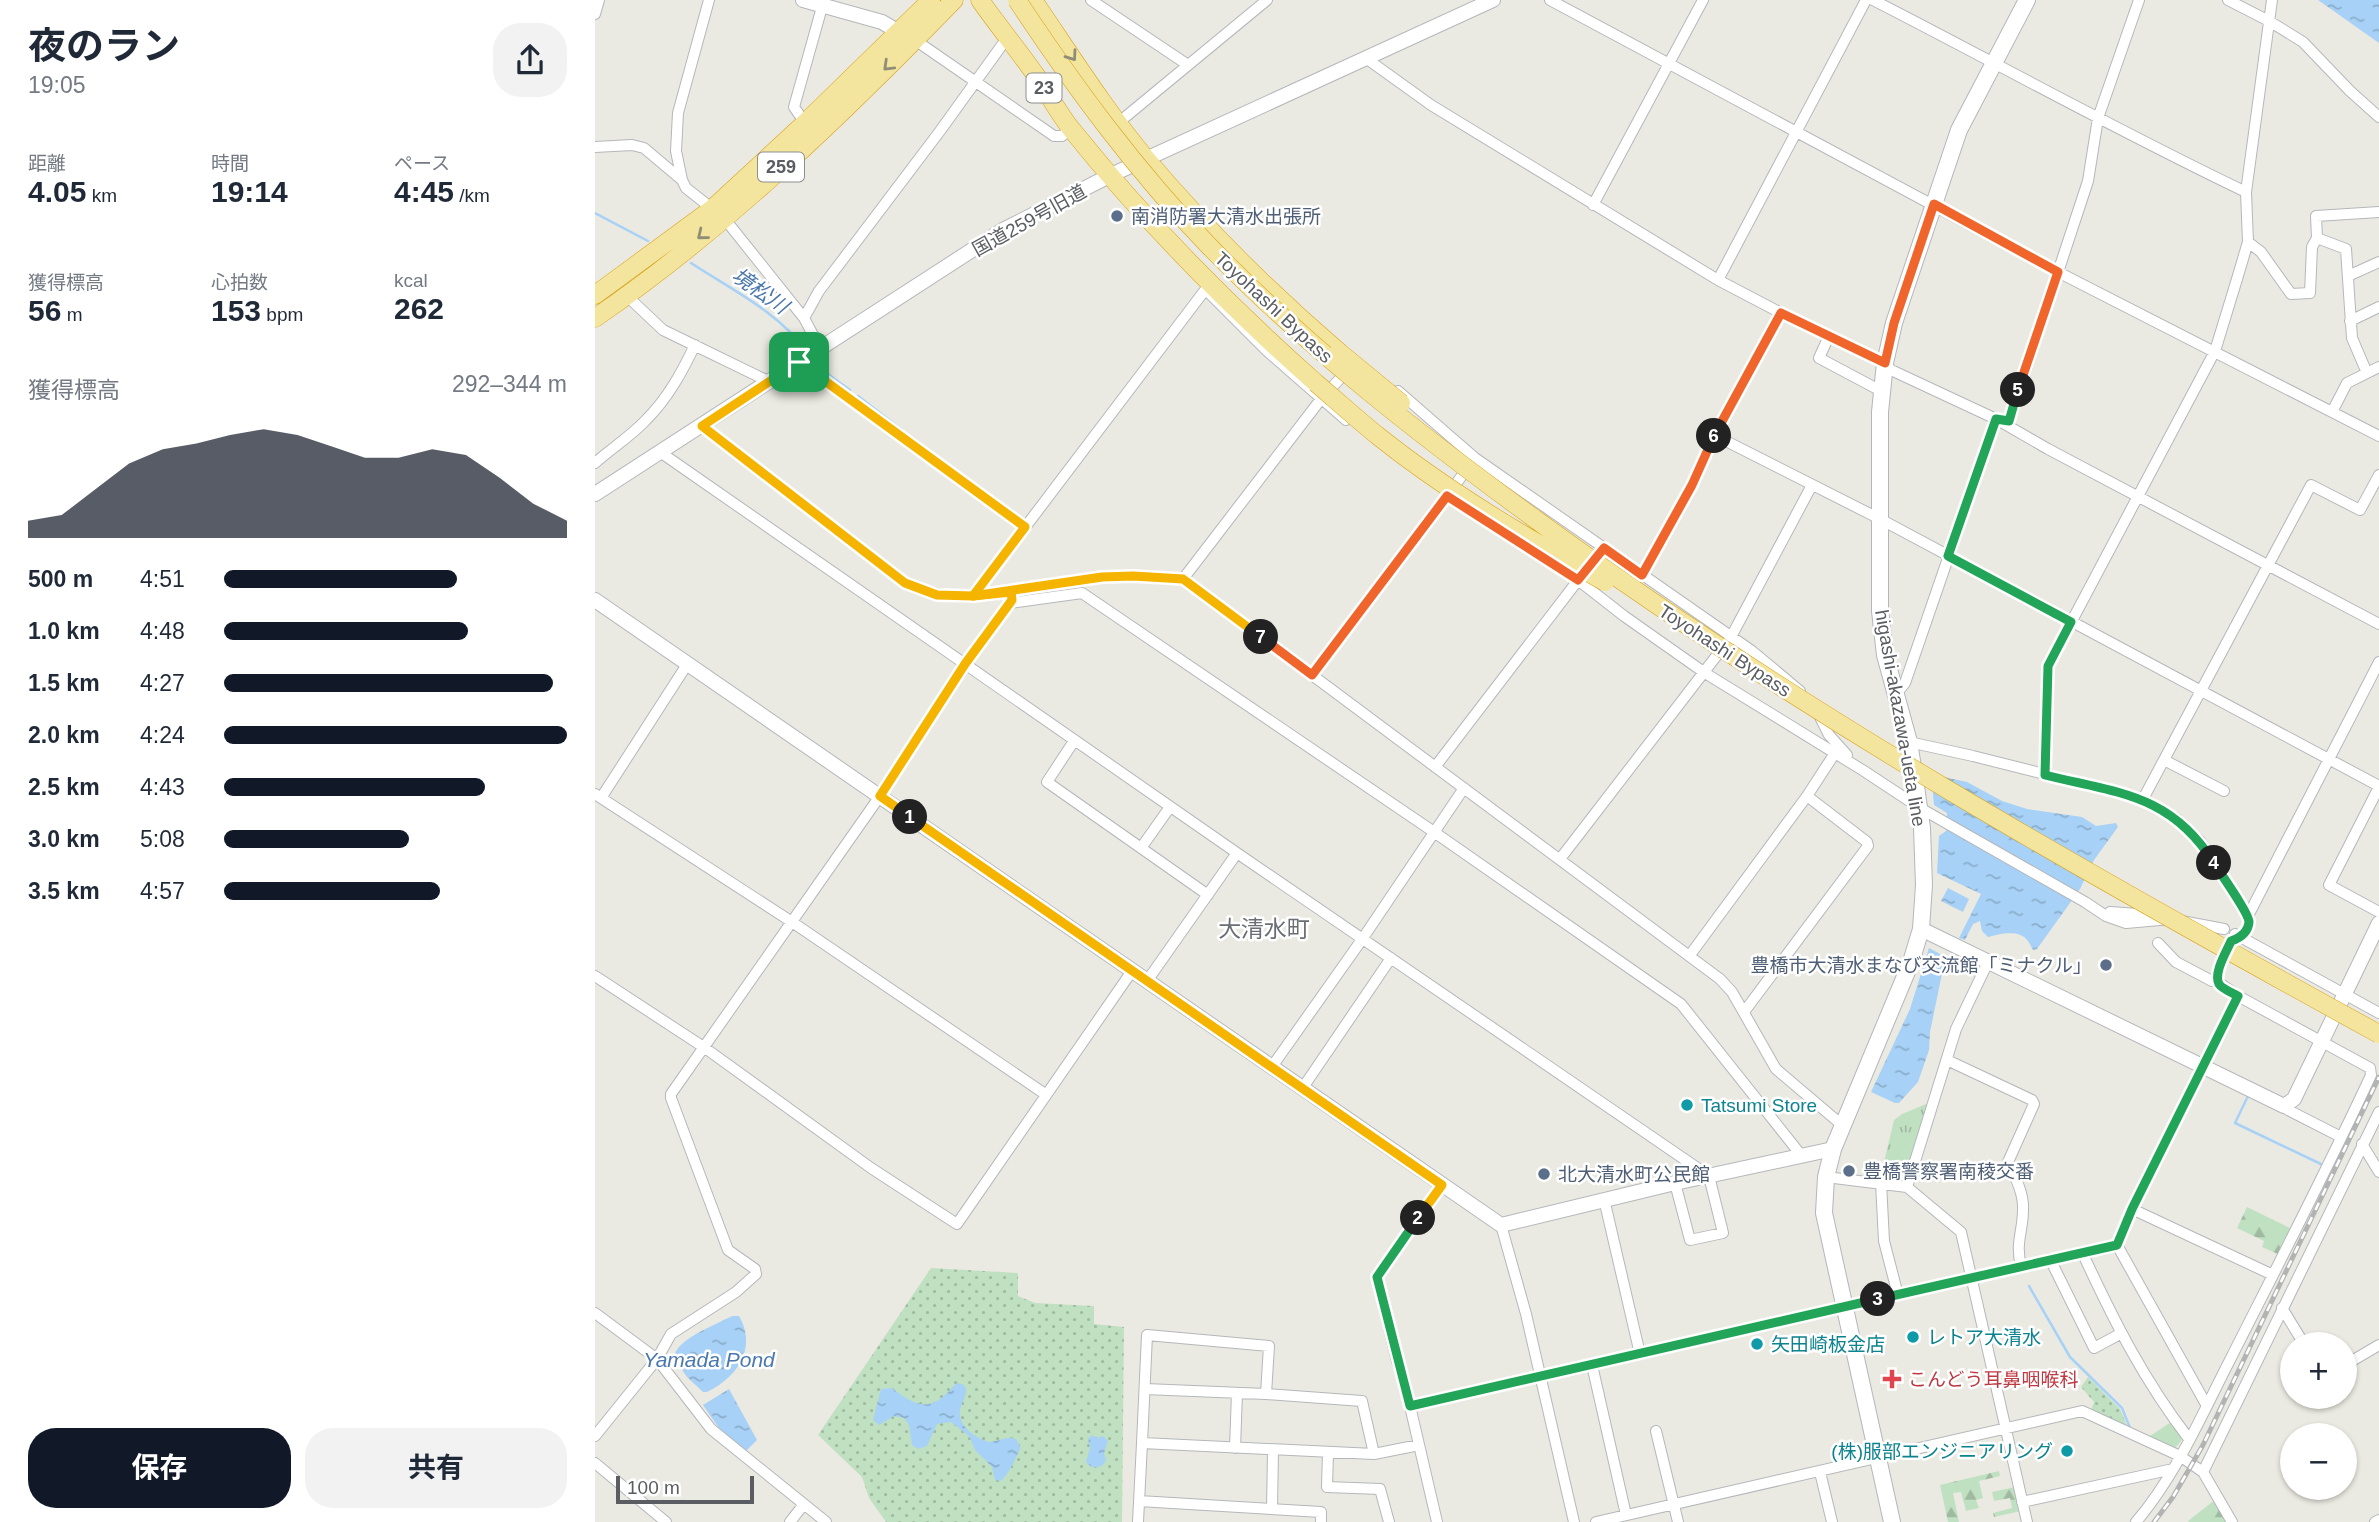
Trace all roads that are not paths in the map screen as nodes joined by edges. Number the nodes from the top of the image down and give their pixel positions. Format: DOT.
graph roads {
  1 [pos="599,0"];
  2 [pos="709,0"];
  3 [pos="803,0"];
  4 [pos="931,0"];
  5 [pos="954,0"];
  6 [pos="980,0"];
  7 [pos="1017,0"];
  8 [pos="1033,0"];
  9 [pos="1091,0"];
  10 [pos="1266,0"];
  11 [pos="1493,0"];
  12 [pos="1550,0"];
  13 [pos="1703,0"];
  14 [pos="1866,0"];
  15 [pos="1874,0"];
  16 [pos="2027,0"];
  17 [pos="2139,0"];
  18 [pos="2228,0"];
  19 [pos="2272,0"];
  20 [pos="823,3"];
  21 [pos="595,14"];
  22 [pos="2269,21"];
  23 [pos="907,36"];
  24 [pos="1007,38"];
  25 [pos="1367,59"];
  26 [pos="1995,62"];
  27 [pos="1671,64"];
  28 [pos="1188,65"];
  29 [pos="976,81"];
  30 [pos="2379,116"];
  31 [pos="2098,118"];
  32 [pos="805,123"];
  33 [pos="1118,123"];
  34 [pos="1071,128"];
  35 [pos="1797,131"];
  36 [pos="595,147"];
  37 [pos="1147,160"];
  38 [pos="1111,175"];
  39 [pos="682,180"];
  40 [pos="2246,192"];
  41 [pos="1934,204"];
  42 [pos="1593,205"];
  43 [pos="2379,212"];
  44 [pos="718,214"];
  45 [pos="2317,238"];
  46 [pos="2248,242"];
  47 [pos="1234,256"];
  48 [pos="2379,262"];
  49 [pos="2058,272"];
  50 [pos="2348,276"];
  51 [pos="1718,280"];
  52 [pos="1205,284"];
  53 [pos="595,295"];
  54 [pos="627,296"];
  55 [pos="2379,307"];
  56 [pos="1781,313"];
  57 [pos="595,318"];
  58 [pos="804,318"];
  59 [pos="2350,321"];
  60 [pos="1829,336"];
  61 [pos="695,345"];
  62 [pos="820,348"];
  63 [pos="2215,351"];
  64 [pos="1360,359"];
  65 [pos="799,362"];
  66 [pos="1885,363"];
  67 [pos="2379,367"];
  68 [pos="2367,373"];
  69 [pos="770,382"];
  70 [pos="1318,391"];
  71 [pos="1882,392"];
  72 [pos="2333,410"];
  73 [pos="1996,419"];
  74 [pos="702,426"];
  75 [pos="1714,435"];
  76 [pos="2379,436"];
  77 [pos="660,452"];
  78 [pos="1475,458"];
  79 [pos="595,463"];
  80 [pos="2379,475"];
  81 [pos="1485,482"];
  82 [pos="1812,485"];
  83 [pos="595,494"];
  84 [pos="1447,496"];
  85 [pos="2139,496"];
  86 [pos="1880,519"];
  87 [pos="1025,527"];
  88 [pos="1604,548"];
  89 [pos="1948,556"];
  90 [pos="2269,565"];
  91 [pos="1642,575"];
  92 [pos="1183,579"];
  93 [pos="1578,580"];
  94 [pos="973,596"];
  95 [pos="1011,597"];
  96 [pos="595,600"];
  97 [pos="2071,622"];
  98 [pos="2379,624"];
  99 [pos="1691,628"];
  100 [pos="1731,637"];
  101 [pos="2379,662"];
  102 [pos="688,663"];
  103 [pos="965,664"];
  104 [pos="1705,673"];
  105 [pos="1312,675"];
  106 [pos="2200,691"];
  107 [pos="1896,694"];
  108 [pos="1074,741"];
  109 [pos="1909,742"];
  110 [pos="1835,752"];
  111 [pos="2328,758"];
  112 [pos="2164,760"];
  113 [pos="1436,767"];
  114 [pos="1864,771"];
  115 [pos="2045,775"];
  116 [pos="2379,786"];
  117 [pos="1464,788"];
  118 [pos="2224,791"];
  119 [pos="598,796"];
  120 [pos="880,796"];
  121 [pos="1807,796"];
  122 [pos="2143,799"];
  123 [pos="1170,807"];
  124 [pos="1920,808"];
  125 [pos="1434,832"];
  126 [pos="1142,848"];
  127 [pos="1237,853"];
  128 [pos="1560,859"];
  129 [pos="1208,895"];
  130 [pos="2379,912"];
  131 [pos="2248,916"];
  132 [pos="792,922"];
  133 [pos="2379,923"];
  134 [pos="1921,929"];
  135 [pos="2241,937"];
  136 [pos="1363,938"];
  137 [pos="2158,943"];
  138 [pos="1690,955"];
  139 [pos="1391,958"];
  140 [pos="1988,962"];
  141 [pos="1132,971"];
  142 [pos="595,976"];
  143 [pos="1147,981"];
  144 [pos="2218,982"];
  145 [pos="2345,994"];
  146 [pos="2238,996"];
  147 [pos="1744,1012"];
  148 [pos="2379,1013"];
  149 [pos="2379,1034"];
  150 [pos="2322,1041"];
  151 [pos="705,1048"];
  152 [pos="1947,1060"];
  153 [pos="2204,1066"];
  154 [pos="1271,1068"];
  155 [pos="1302,1089"];
  156 [pos="1045,1094"];
  157 [pos="2284,1106"];
  158 [pos="2379,1112"];
  159 [pos="1842,1125"];
  160 [pos="2341,1137"];
  161 [pos="2362,1144"];
  162 [pos="1833,1149"];
  163 [pos="1801,1155"];
  164 [pos="2379,1172"];
  165 [pos="1709,1176"];
  166 [pos="1826,1177"];
  167 [pos="1675,1183"];
  168 [pos="1881,1184"];
  169 [pos="1442,1185"];
  170 [pos="1907,1187"];
  171 [pos="1604,1199"];
  172 [pos="2132,1209"];
  173 [pos="1501,1225"];
  174 [pos="2117,1245"];
  175 [pos="2083,1252"];
  176 [pos="2050,1259"];
  177 [pos="2021,1266"];
  178 [pos="2273,1275"];
  179 [pos="1971,1278"];
  180 [pos="1898,1295"];
  181 [pos="1843,1308"];
  182 [pos="2282,1308"];
  183 [pos="595,1313"];
  184 [pos="2297,1332"];
  185 [pos="2120,1334"];
  186 [pos="2379,1345"];
  187 [pos="1640,1354"];
  188 [pos="2357,1358"];
  189 [pos="657,1359"];
  190 [pos="1592,1365"];
  191 [pos="1541,1376"];
  192 [pos="1145,1389"];
  193 [pos="1237,1393"];
  194 [pos="1266,1394"];
  195 [pos="1410,1406"];
  196 [pos="2207,1406"];
  197 [pos="2006,1429"];
  198 [pos="1656,1431"];
  199 [pos="595,1436"];
  200 [pos="2189,1439"];
  201 [pos="1142,1443"];
  202 [pos="1419,1445"];
  203 [pos="1235,1448"];
  204 [pos="1273,1450"];
  205 [pos="1328,1452"];
  206 [pos="1374,1454"];
  207 [pos="2180,1456"];
  208 [pos="1878,1458"];
  209 [pos="595,1463"];
  210 [pos="2173,1469"];
  211 [pos="1820,1472"];
  212 [pos="2203,1472"];
  213 [pos="1139,1501"];
  214 [pos="2022,1502"];
  215 [pos="804,1504"];
  216 [pos="1674,1505"];
  217 [pos="1272,1509"];
  218 [pos="1626,1515"];
  219 [pos="666,1522"];
  220 [pos="790,1522"];
  221 [pos="826,1522"];
  222 [pos="1137,1522"];
  223 [pos="1321,1522"];
  224 [pos="1389,1522"];
  225 [pos="1437,1522"];
  226 [pos="1574,1522"];
  227 [pos="1596,1522"];
  228 [pos="1678,1522"];
  229 [pos="1832,1522"];
  230 [pos="1892,1522"];
  231 [pos="2027,1522"];
  232 [pos="2136,1522"];
  233 [pos="2232,1522"];
  1 -- 21 [label="street"];
  2 -- 39 [label="street"];
  3 -- 20 [label="street"];
  4 -- 23 [label="highway, 259"];
  5 -- 23 [label="highway, 259"];
  6 -- 24 [label="highway, 23"];
  7 -- 81 [label="highway, Toyohashi Bypass / 23, bridge"];
  8 -- 33 [label="highway, 23, one-way"];
  9 -- 28 [label="street"];
  10 -- 28 [label="street"];
  11 -- 25 [label="street, 国道259号旧道"];
  12 -- 27 [label="street"];
  13 -- 27 [label="street"];
  14 -- 35 [label="street"];
  15 -- 26 [label="street"];
  16 -- 26 [label="main road, higashi-akazawa-ueta line"];
  17 -- 31 [label="street"];
  18 -- 22 [label="street"];
  19 -- 22 [label="street"];
  20 -- 23 [label="street"];
  20 -- 32 [label="street"];
  22 -- 30 [label="street"];
  22 -- 40 [label="street"];
  23 -- 29 [label="street"];
  23 -- 32 [label="highway, 259"];
  23 -- 44 [label="highway, 259, one-way"];
  24 -- 29 [label="street"];
  24 -- 34 [label="highway, 23"];
  25 -- 37 [label="street, 国道259号旧道"];
  25 -- 42 [label="street"];
  26 -- 31 [label="street"];
  26 -- 41 [label="main road, higashi-akazawa-ueta line"];
  27 -- 35 [label="street"];
  27 -- 42 [label="street"];
  28 -- 33 [label="street"];
  29 -- 34 [label="street"];
  29 -- 58 [label="street"];
  31 -- 40 [label="street"];
  31 -- 49 [label="street"];
  32 -- 44 [label="highway, 259"];
  33 -- 37 [label="highway, 23"];
  34 -- 38 [label="highway, 23"];
  35 -- 41 [label="street"];
  35 -- 51 [label="street"];
  36 -- 39 [label="street"];
  37 -- 38 [label="street, 国道259号旧道"];
  37 -- 47 [label="highway, 23"];
  38 -- 52 [label="highway, 23"];
  38 -- 62 [label="street, 国道259号旧道"];
  39 -- 44 [label="street"];
  40 -- 46 [label="street"];
  41 -- 49 [label="street"];
  41 -- 66 [label="main road, higashi-akazawa-ueta line"];
  42 -- 51 [label="street"];
  43 -- 45 [label="street"];
  44 -- 53 [label="highway, 259"];
  44 -- 54 [label="highway, 259, one-way"];
  44 -- 58 [label="street"];
  45 -- 46 [label="street"];
  45 -- 50 [label="street"];
  46 -- 63 [label="street"];
  47 -- 64 [label="street"];
  47 -- 81 [label="highway, 23, bridge"];
  48 -- 50 [label="street"];
  49 -- 63 [label="street"];
  49 -- 73 [label="street"];
  50 -- 59 [label="street"];
  51 -- 56 [label="street"];
  52 -- 70 [label="highway, 23"];
  52 -- 87 [label="street"];
  54 -- 57 [label="highway, 259"];
  54 -- 61 [label="street"];
  55 -- 59 [label="street"];
  56 -- 60 [label="street"];
  56 -- 75 [label="street"];
  58 -- 62 [label="street"];
  59 -- 68 [label="street"];
  60 -- 66 [label="street"];
  60 -- 71 [label="street"];
  61 -- 69 [label="street"];
  61 -- 79 [label="street"];
  62 -- 65 [label="street, 国道259号旧道"];
  63 -- 72 [label="street"];
  63 -- 85 [label="street"];
  64 -- 70 [label="street"];
  64 -- 78 [label="street"];
  65 -- 69 [label="street, 国道259号旧道"];
  65 -- 87 [label="street"];
  66 -- 71 [label="main road, higashi-akazawa-ueta line"];
  66 -- 73 [label="street"];
  67 -- 68 [label="street"];
  68 -- 72 [label="street"];
  69 -- 74 [label="street, 国道259号旧道"];
  70 -- 84 [label="street"];
  70 -- 92 [label="street"];
  70 -- 99 [label="highway, 23, bridge"];
  71 -- 86 [label="main road, higashi-akazawa-ueta line"];
  72 -- 76 [label="street"];
  73 -- 85 [label="street"];
  73 -- 89 [label="street"];
  74 -- 77 [label="street, 国道259号旧道"];
  74 -- 94 [label="street"];
  75 -- 82 [label="street"];
  75 -- 91 [label="street"];
  77 -- 83 [label="street, 国道259号旧道"];
  77 -- 103 [label="street"];
  78 -- 84 [label="street"];
  78 -- 88 [label="street"];
  80 -- 90 [label="street"];
  81 -- 99 [label="highway, Toyohashi Bypass / 23, bridge"];
  82 -- 86 [label="street"];
  82 -- 100 [label="street"];
  84 -- 93 [label="street"];
  84 -- 105 [label="street"];
  85 -- 90 [label="street"];
  85 -- 97 [label="street"];
  86 -- 89 [label="street"];
  86 -- 107 [label="main road, higashi-akazawa-ueta line"];
  87 -- 94 [label="street"];
  88 -- 91 [label="street"];
  88 -- 93 [label="street"];
  89 -- 97 [label="street"];
  89 -- 107 [label="street"];
  90 -- 98 [label="street"];
  90 -- 106 [label="street"];
  91 -- 100 [label="street"];
  92 -- 95 [label="street"];
  92 -- 105 [label="street"];
  93 -- 104 [label="street"];
  93 -- 113 [label="street"];
  94 -- 95 [label="street"];
  95 -- 103 [label="street"];
  95 -- 125 [label="street"];
  96 -- 102 [label="street"];
  97 -- 106 [label="street"];
  97 -- 115 [label="street"];
  99 -- 149 [label="highway, Toyohashi Bypass / 23, bridge"];
  100 -- 104 [label="street"];
  100 -- 114 [label="street"];
  101 -- 111 [label="street"];
  102 -- 119 [label="street"];
  102 -- 120 [label="street"];
  103 -- 108 [label="street"];
  103 -- 120 [label="street"];
  104 -- 110 [label="street"];
  104 -- 128 [label="street"];
  105 -- 113 [label="street"];
  106 -- 111 [label="street"];
  106 -- 112 [label="street"];
  107 -- 109 [label="main road, higashi-akazawa-ueta line"];
  108 -- 123 [label="street"];
  108 -- 126 [label="street"];
  109 -- 115 [label="street"];
  109 -- 124 [label="main road, higashi-akazawa-ueta line"];
  110 -- 114 [label="street"];
  110 -- 121 [label="street"];
  111 -- 116 [label="street"];
  111 -- 131 [label="street"];
  112 -- 118 [label="street"];
  112 -- 122 [label="street"];
  113 -- 117 [label="street"];
  114 -- 124 [label="street"];
  115 -- 122 [label="street"];
  116 -- 130 [label="street"];
  117 -- 125 [label="street"];
  117 -- 128 [label="street"];
  119 -- 132 [label="street"];
  120 -- 132 [label="street"];
  120 -- 141 [label="street"];
  121 -- 138 [label="street"];
  121 -- 147 [label="street"];
  122 -- 131 [label="street"];
  123 -- 126 [label="street"];
  123 -- 127 [label="street"];
  124 -- 134 [label="main road, higashi-akazawa-ueta line"];
  124 -- 135 [label="street"];
  125 -- 136 [label="street"];
  125 -- 163 [label="street"];
  126 -- 129 [label="street"];
  127 -- 129 [label="street"];
  127 -- 136 [label="street"];
  128 -- 138 [label="street"];
  129 -- 143 [label="street"];
  131 -- 135 [label="street"];
  132 -- 151 [label="street"];
  132 -- 156 [label="street"];
  133 -- 145 [label="street"];
  134 -- 140 [label="street"];
  134 -- 159 [label="main road, higashi-akazawa-ueta line"];
  135 -- 144 [label="street"];
  135 -- 145 [label="street"];
  136 -- 139 [label="street"];
  136 -- 154 [label="street"];
  137 -- 144 [label="street"];
  138 -- 147 [label="street"];
  139 -- 155 [label="street"];
  139 -- 165 [label="street"];
  140 -- 152 [label="street"];
  140 -- 153 [label="street"];
  141 -- 143 [label="street"];
  141 -- 156 [label="street"];
  142 -- 151 [label="street"];
  143 -- 154 [label="street"];
  144 -- 146 [label="street"];
  145 -- 148 [label="street"];
  145 -- 150 [label="street"];
  146 -- 150 [label="street"];
  146 -- 153 [label="street"];
  147 -- 159 [label="street"];
  150 -- 157 [label="street"];
  150 -- 160 [label="street"];
  151 -- 156 [label="street"];
  151 -- 189 [label="street"];
  152 -- 170 [label="street"];
  152 -- 177 [label="street"];
  153 -- 157 [label="street"];
  153 -- 172 [label="street"];
  154 -- 155 [label="street"];
  155 -- 169 [label="street"];
  157 -- 160 [label="street"];
  158 -- 161 [label="street"];
  159 -- 162 [label="main road, higashi-akazawa-ueta line"];
  160 -- 178 [label="street"];
  161 -- 164 [label="street"];
  161 -- 182 [label="street"];
  162 -- 163 [label="street"];
  162 -- 166 [label="main road, higashi-akazawa-ueta line"];
  163 -- 165 [label="street"];
  165 -- 167 [label="street"];
  165 -- 167 [label="street"];
  166 -- 168 [label="street"];
  166 -- 181 [label="main road, higashi-akazawa-ueta line"];
  167 -- 171 [label="street"];
  168 -- 170 [label="street"];
  168 -- 180 [label="street"];
  169 -- 173 [label="street"];
  169 -- 195 [label="street"];
  170 -- 179 [label="street"];
  171 -- 173 [label="street"];
  171 -- 187 [label="street"];
  172 -- 174 [label="street"];
  172 -- 178 [label="street"];
  173 -- 191 [label="street"];
  174 -- 175 [label="street"];
  174 -- 196 [label="street"];
  175 -- 176 [label="street"];
  175 -- 185 [label="street"];
  176 -- 177 [label="street"];
  176 -- 185 [label="street"];
  177 -- 179 [label="street"];
  178 -- 196 [label="street"];
  179 -- 180 [label="street"];
  179 -- 197 [label="street"];
  180 -- 181 [label="street"];
  181 -- 187 [label="street"];
  181 -- 208 [label="main road, higashi-akazawa-ueta line"];
  182 -- 184 [label="street"];
  182 -- 212 [label="street"];
  183 -- 189 [label="street"];
  185 -- 200 [label="street"];
  186 -- 188 [label="street"];
  187 -- 190 [label="street"];
  189 -- 199 [label="street"];
  189 -- 215 [label="street"];
  190 -- 191 [label="street"];
  190 -- 218 [label="street"];
  191 -- 195 [label="street"];
  191 -- 226 [label="street"];
  192 -- 193 [label="street"];
  192 -- 194 [label="street"];
  192 -- 201 [label="street"];
  193 -- 194 [label="street"];
  193 -- 203 [label="street"];
  194 -- 206 [label="street"];
  195 -- 202 [label="street"];
  196 -- 200 [label="street"];
  197 -- 207 [label="street"];
  197 -- 208 [label="street"];
  197 -- 214 [label="street"];
  198 -- 216 [label="street"];
  200 -- 207 [label="street"];
  201 -- 203 [label="street"];
  201 -- 213 [label="street"];
  202 -- 206 [label="street"];
  202 -- 225 [label="street"];
  203 -- 204 [label="street"];
  204 -- 205 [label="street"];
  204 -- 217 [label="street"];
  205 -- 206 [label="street"];
  205 -- 224 [label="street"];
  207 -- 210 [label="street"];
  207 -- 212 [label="street"];
  208 -- 211 [label="street"];
  208 -- 230 [label="main road, higashi-akazawa-ueta line"];
  209 -- 219 [label="street"];
  210 -- 214 [label="street"];
  210 -- 232 [label="street"];
  211 -- 216 [label="street"];
  211 -- 229 [label="street"];
  212 -- 233 [label="street"];
  213 -- 217 [label="street"];
  213 -- 222 [label="street"];
  214 -- 231 [label="street"];
  215 -- 220 [label="street"];
  215 -- 221 [label="street"];
  216 -- 218 [label="street"];
  216 -- 228 [label="street"];
  217 -- 223 [label="street"];
  218 -- 227 [label="street"];
}
